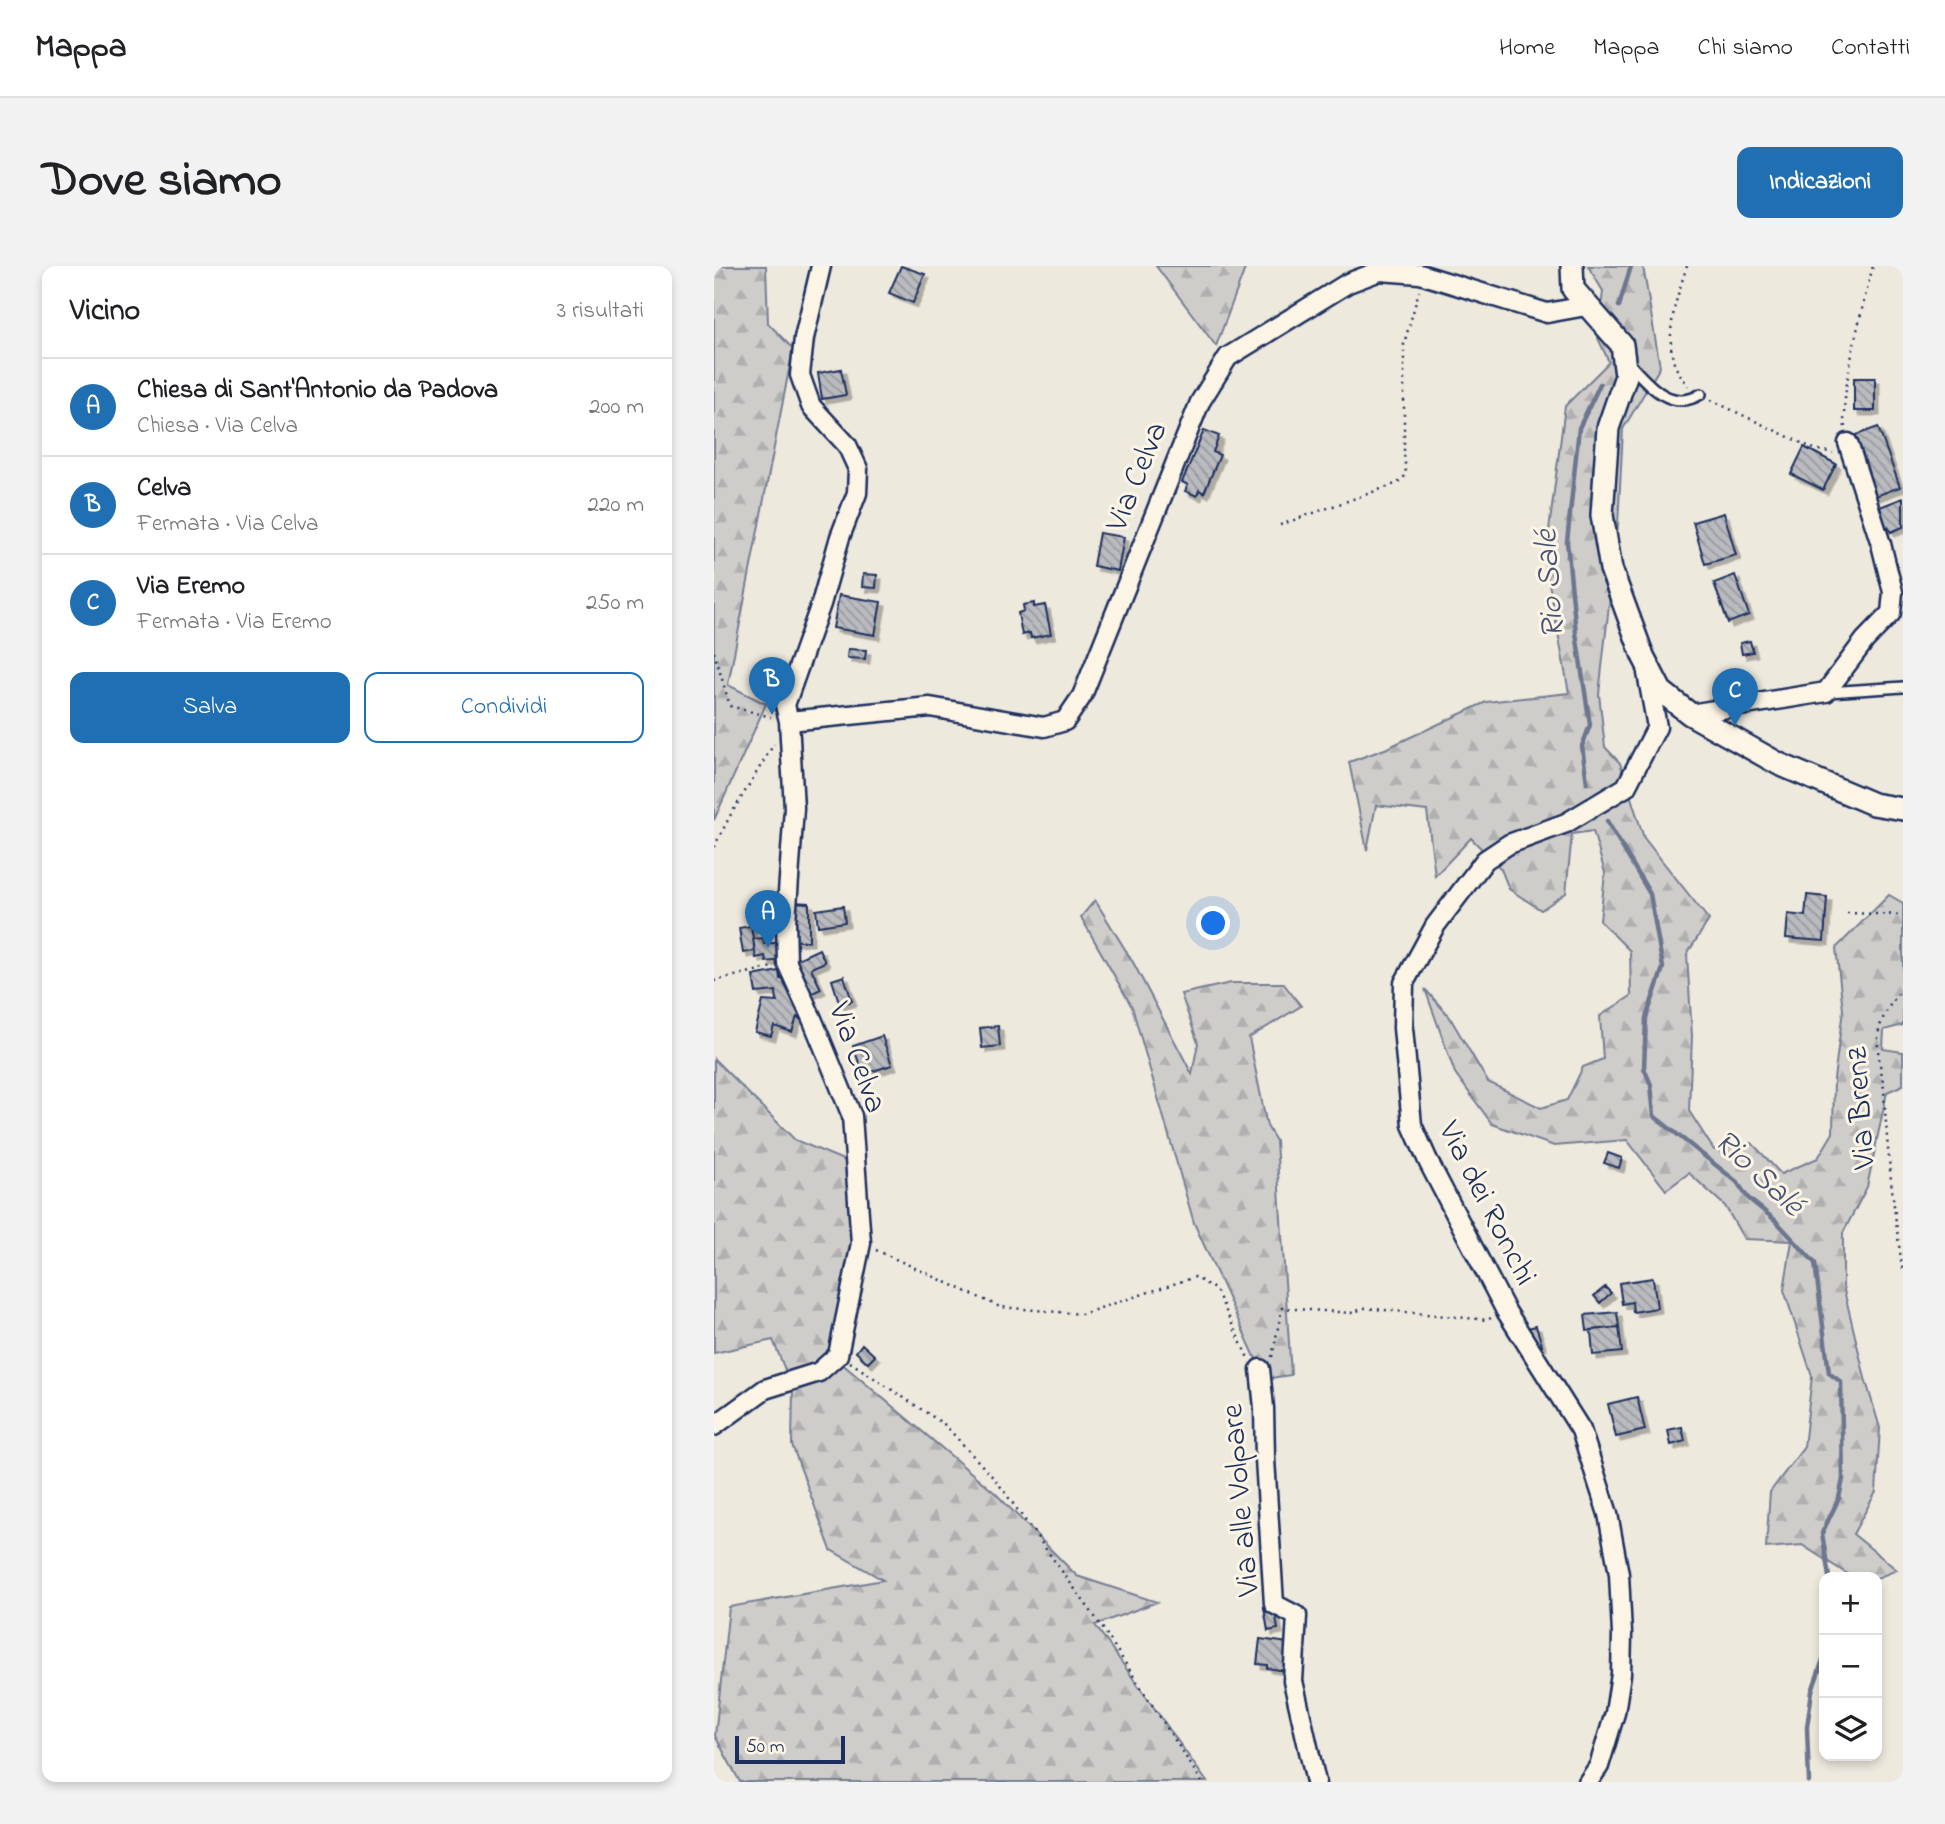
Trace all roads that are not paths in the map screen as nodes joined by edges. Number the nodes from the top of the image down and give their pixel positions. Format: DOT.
graph roads {
  1 [pos="821,266"];
  2 [pos="1573,266"];
  3 [pos="1586,306"];
  4 [pos="1624,358"];
  5 [pos="1701,394"];
  6 [pos="1848,443"];
  7 [pos="1643,656"];
  8 [pos="1903,687"];
  9 [pos="1826,692"];
  10 [pos="1690,714"];
  11 [pos="789,721"];
  12 [pos="1903,809"];
  13 [pos="1260,1369"];
  14 [pos="714,1426"];
  15 [pos="1316,1782"];
  16 [pos="1588,1782"];
  1 -- 11 [label="street, Via Celva"];
  2 -- 3 [label="street"];
  3 -- 4 [label="street"];
  3 -- 11 [label="street, Via Celva"];
  4 -- 5 [label="lane"];
  4 -- 7 [label="street"];
  6 -- 9 [label="street"];
  7 -- 10 [label="street"];
  7 -- 16 [label="street, Via dei Ronchi"];
  8 -- 9 [label="lane"];
  9 -- 10 [label="street"];
  10 -- 12 [label="street"];
  11 -- 14 [label="street, Via Celva"];
  13 -- 15 [label="street, Via alle Volpare"];
}
